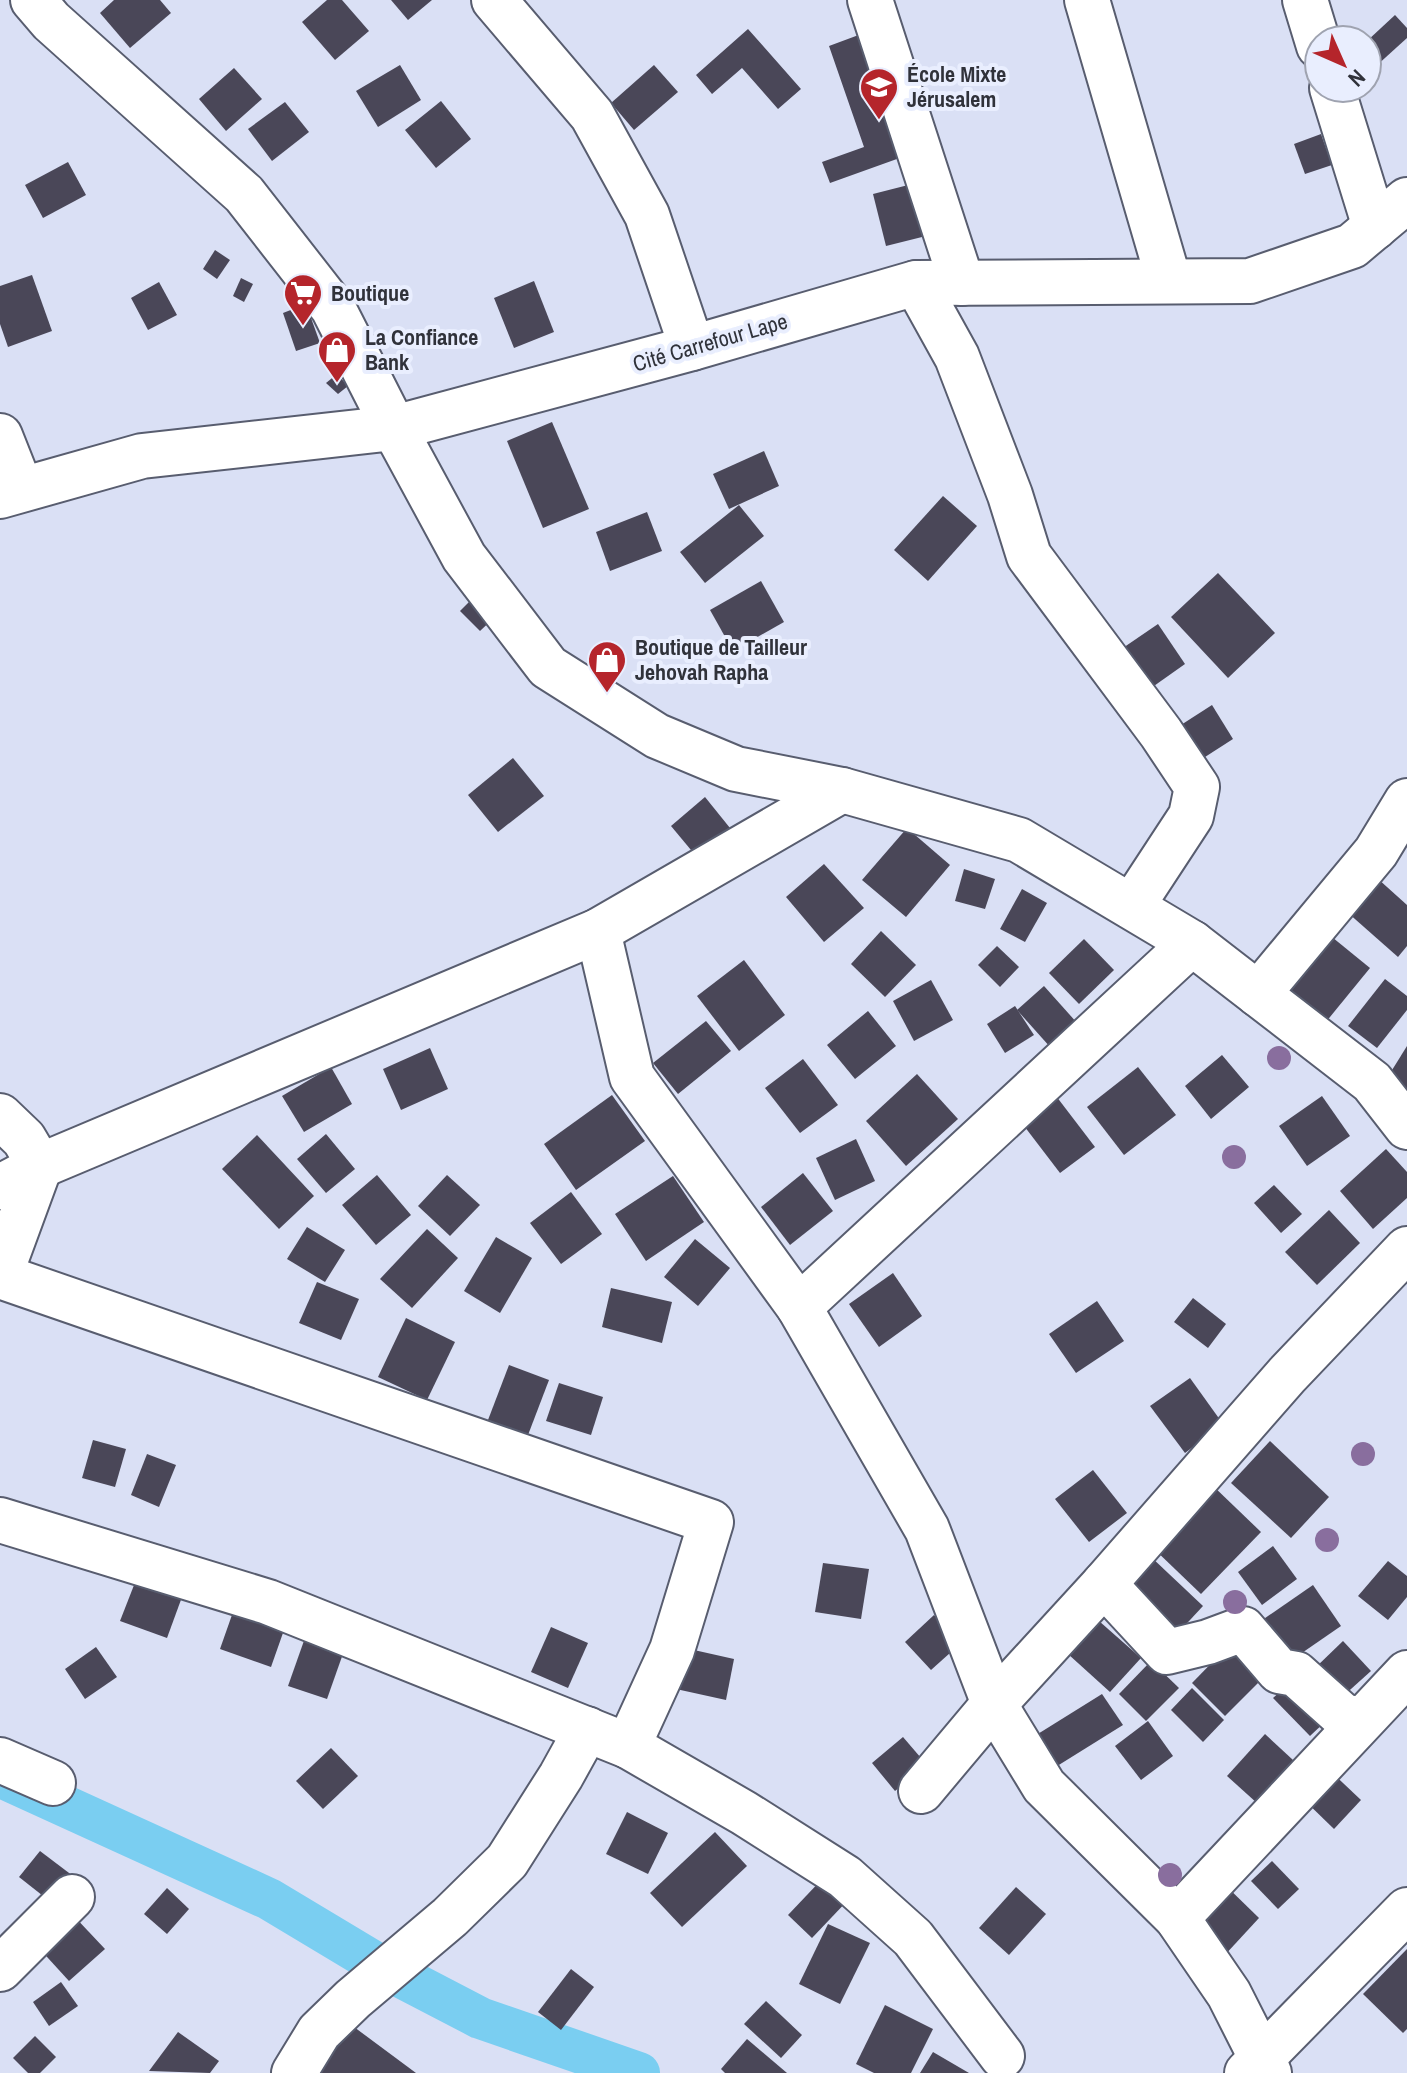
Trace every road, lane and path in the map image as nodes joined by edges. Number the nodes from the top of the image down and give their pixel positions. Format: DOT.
graph roads {
  1 [pos="33,0"];
  2 [pos="494,0"];
  3 [pos="870,0"];
  4 [pos="1087,0"];
  5 [pos="1305,0"];
  6 [pos="1312,24"];
  7 [pos="1339,104"];
  8 [pos="1391,214"];
  9 [pos="1169,281"];
  10 [pos="916,283"];
  11 [pos="962,283"];
  12 [pos="692,348"];
  13 [pos="394,428"];
  14 [pos="0,436"];
  15 [pos="11,492"];
  16 [pos="842,790"];
  17 [pos="1407,801"];
  18 [pos="1132,906"];
  19 [pos="598,931"];
  20 [pos="1192,943"];
  21 [pos="1258,994"];
  22 [pos="0,1116"];
  23 [pos="1407,1127"];
  24 [pos="40,1166"];
  25 [pos="0,1187"];
  26 [pos="1407,1249"];
  27 [pos="0,1275"];
  28 [pos="799,1307"];
  29 [pos="0,1520"];
  30 [pos="1104,1584"];
  31 [pos="1407,1673"];
  32 [pos="994,1704"];
  33 [pos="1362,1720"];
  34 [pos="587,1729"];
  35 [pos="628,1746"];
  36 [pos="0,1760"];
  37 [pos="53,1783"];
  38 [pos="921,1791"];
  39 [pos="72,1897"];
  40 [pos="1407,1910"];
  41 [pos="1177,1918"];
  42 [pos="0,1969"];
  43 [pos="1002,2056"];
  44 [pos="1259,2069"];
  45 [pos="294,2073"];
  1 -- 13 [label="street"];
  2 -- 12 [label="street"];
  3 -- 11 [label="street"];
  4 -- 9 [label="street"];
  5 -- 6 [label="street"];
  7 -- 8 [label="street"];
  8 -- 9 [label="street, Cité Carrefour Lape"];
  9 -- 11 [label="street, Cité Carrefour Lape"];
  10 -- 11 [label="street, Cité Carrefour Lape"];
  10 -- 12 [label="street, Cité Carrefour Lape"];
  10 -- 18 [label="street"];
  12 -- 13 [label="street, Cité Carrefour Lape"];
  13 -- 15 [label="street, Cité Carrefour Lape"];
  13 -- 16 [label="street"];
  14 -- 15 [label="street"];
  16 -- 18 [label="street"];
  16 -- 19 [label="street"];
  17 -- 21 [label="street"];
  18 -- 20 [label="street"];
  19 -- 24 [label="street"];
  19 -- 28 [label="street"];
  20 -- 21 [label="street"];
  20 -- 28 [label="street"];
  21 -- 23 [label="street"];
  22 -- 24 [label="street"];
  24 -- 25 [label="street"];
  24 -- 27 [label="street"];
  26 -- 30 [label="street"];
  27 -- 35 [label="street"];
  28 -- 32 [label="street"];
  29 -- 34 [label="street"];
  30 -- 32 [label="street"];
  30 -- 33 [label="street"];
  31 -- 33 [label="street"];
  32 -- 38 [label="street"];
  32 -- 41 [label="street"];
  33 -- 41 [label="street"];
  34 -- 35 [label="street"];
  34 -- 45 [label="street"];
  35 -- 43 [label="street"];
  36 -- 37 [label="street"];
  39 -- 42 [label="street"];
  40 -- 44 [label="street"];
  41 -- 44 [label="street"];
}
